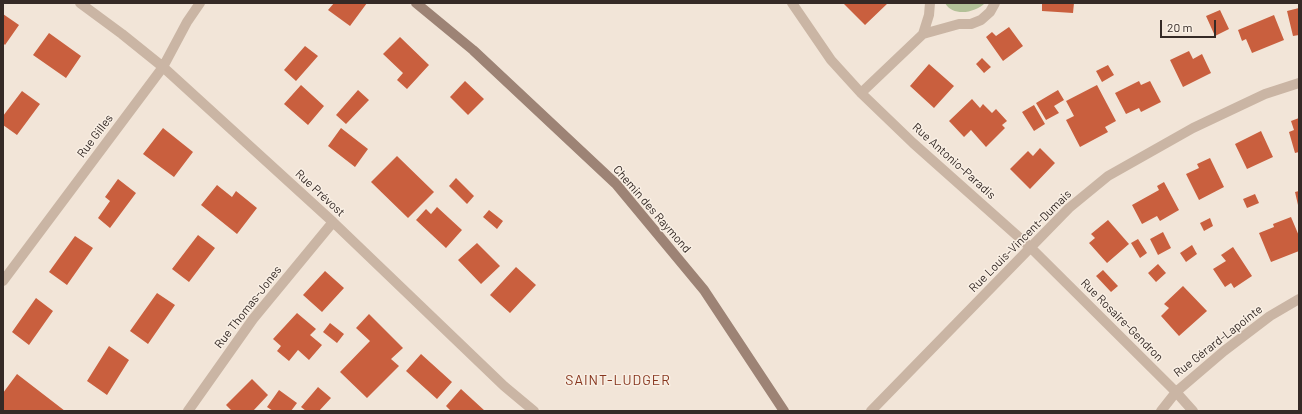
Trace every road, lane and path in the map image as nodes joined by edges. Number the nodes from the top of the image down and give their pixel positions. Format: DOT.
graph roads {
  1 [pos="80,3"];
  2 [pos="200,3"];
  3 [pos="416,3"];
  4 [pos="792,3"];
  5 [pos="930,3"];
  6 [pos="995,3"];
  7 [pos="923,34"];
  8 [pos="163,67"];
  9 [pos="1299,83"];
  10 [pos="861,93"];
  11 [pos="332,222"];
  12 [pos="1031,248"];
  13 [pos="3,281"];
  14 [pos="1299,299"];
  15 [pos="1176,392"];
  16 [pos="188,411"];
  17 [pos="534,411"];
  18 [pos="784,411"];
  19 [pos="871,411"];
  20 [pos="1160,411"];
  21 [pos="1193,411"];
  1 -- 8 [label="street, Rue Prévost"];
  2 -- 8 [label="street, Rue Gilles"];
  3 -- 18 [label="street, Chemin des Raymond"];
  4 -- 10 [label="street, Rue Antonio-Paradis"];
  5 -- 7 [label="street"];
  6 -- 7 [label="street"];
  7 -- 10 [label="street"];
  8 -- 11 [label="street, Rue Prévost"];
  8 -- 13 [label="street, Rue Gilles"];
  9 -- 12 [label="street, Rue Louis-Vincent-Dumais"];
  10 -- 12 [label="street, Rue Antonio-Paradis"];
  11 -- 16 [label="street, Rue Thomas-Jones"];
  11 -- 17 [label="street, Rue Prévost"];
  12 -- 15 [label="street, Rue Rosaire-Gendron"];
  12 -- 19 [label="street, Rue Louis-Vincent-Dumais"];
  14 -- 15 [label="street, Rue Gérard-Lapointe"];
  15 -- 20 [label="street, Rue Gérard-Lapointe"];
  15 -- 21 [label="street, Rue Rosaire-Gendron"];
}
